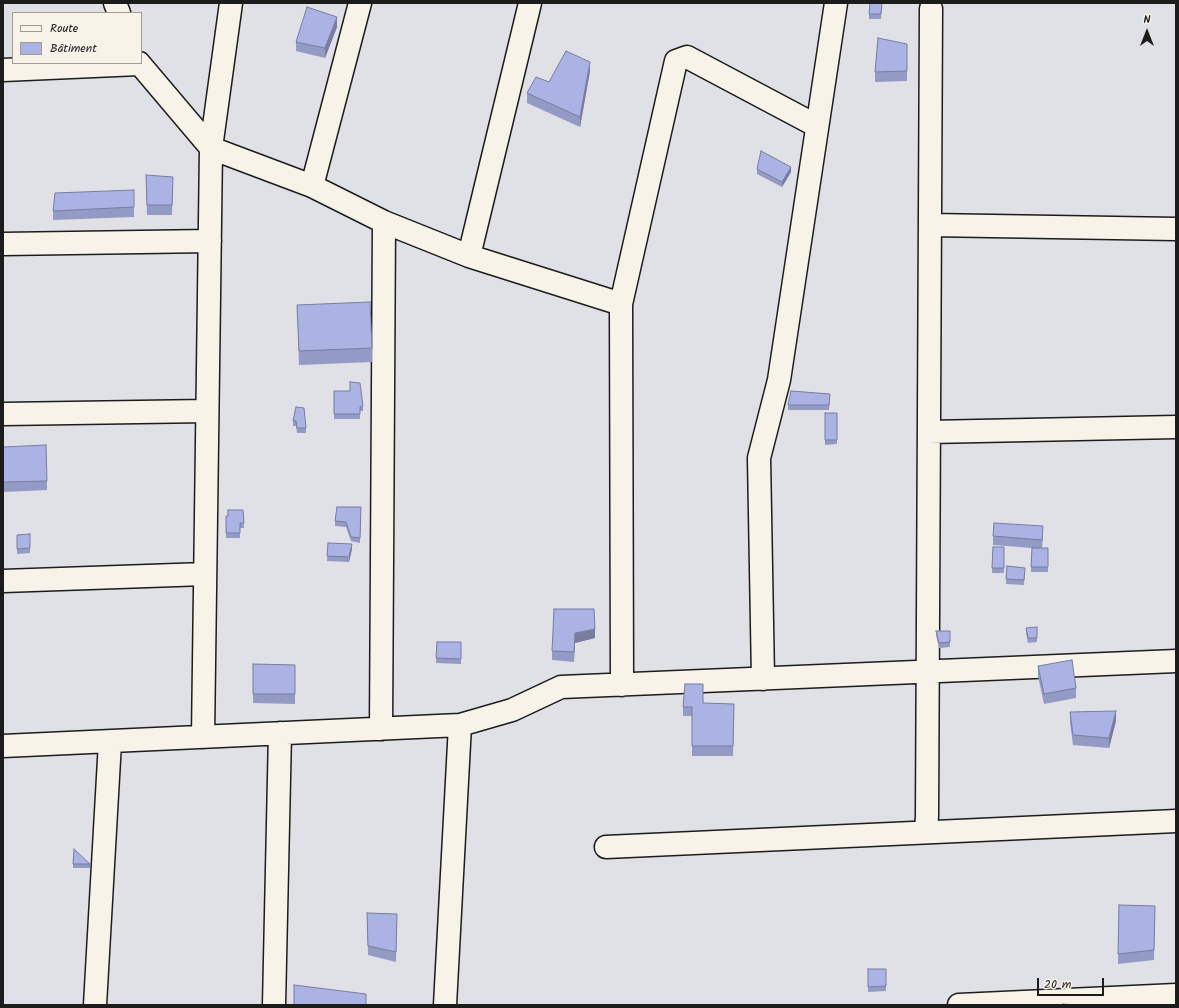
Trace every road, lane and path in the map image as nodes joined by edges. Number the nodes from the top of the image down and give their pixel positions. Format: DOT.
graph roads {
  1 [pos="231,3"];
  2 [pos="360,3"];
  3 [pos="530,3"];
  4 [pos="836,3"];
  5 [pos="929,5"];
  6 [pos="120,64"];
  7 [pos="140,64"];
  8 [pos="3,70"];
  9 [pos="817,126"];
  10 [pos="211,148"];
  11 [pos="312,186"];
  12 [pos="384,222"];
  13 [pos="930,225"];
  14 [pos="1176,229"];
  15 [pos="210,241"];
  16 [pos="3,244"];
  17 [pos="469,256"];
  18 [pos="621,304"];
  19 [pos="208,410"];
  20 [pos="3,414"];
  21 [pos="1176,427"];
  22 [pos="929,432"];
  23 [pos="205,574"];
  24 [pos="3,581"];
  25 [pos="1176,661"];
  26 [pos="928,672"];
  27 [pos="763,678"];
  28 [pos="622,685"];
  29 [pos="460,725"];
  30 [pos="381,729"];
  31 [pos="280,734"];
  32 [pos="203,737"];
  33 [pos="110,742"];
  34 [pos="3,746"];
  35 [pos="1176,821"];
  36 [pos="926,832"];
  37 [pos="606,847"];
  38 [pos="1176,995"];
  39 [pos="95,1005"];
  40 [pos="274,1005"];
  41 [pos="445,1005"];
  42 [pos="959,1005"];
  1 -- 10 [label="street"];
  2 -- 11 [label="street"];
  3 -- 17 [label="street"];
  4 -- 9 [label="street"];
  5 -- 13 [label="street"];
  6 -- 8 [label="street"];
  7 -- 10 [label="street"];
  9 -- 18 [label="street"];
  9 -- 27 [label="street"];
  10 -- 11 [label="street"];
  10 -- 15 [label="street"];
  11 -- 12 [label="street"];
  12 -- 17 [label="street"];
  12 -- 30 [label="street"];
  13 -- 14 [label="street"];
  13 -- 22 [label="street"];
  15 -- 16 [label="street"];
  15 -- 19 [label="street"];
  17 -- 18 [label="street"];
  18 -- 28 [label="street"];
  19 -- 20 [label="street"];
  19 -- 23 [label="street"];
  21 -- 22 [label="street"];
  22 -- 26 [label="street"];
  23 -- 24 [label="street"];
  23 -- 32 [label="street"];
  25 -- 26 [label="street"];
  26 -- 27 [label="street"];
  26 -- 36 [label="street"];
  27 -- 28 [label="street"];
  28 -- 29 [label="street"];
  29 -- 30 [label="street"];
  29 -- 41 [label="street"];
  30 -- 31 [label="street"];
  31 -- 32 [label="street"];
  31 -- 40 [label="street"];
  32 -- 33 [label="street"];
  33 -- 34 [label="street"];
  33 -- 39 [label="street"];
  35 -- 36 [label="street"];
  36 -- 37 [label="street"];
  38 -- 42 [label="street"];
}
